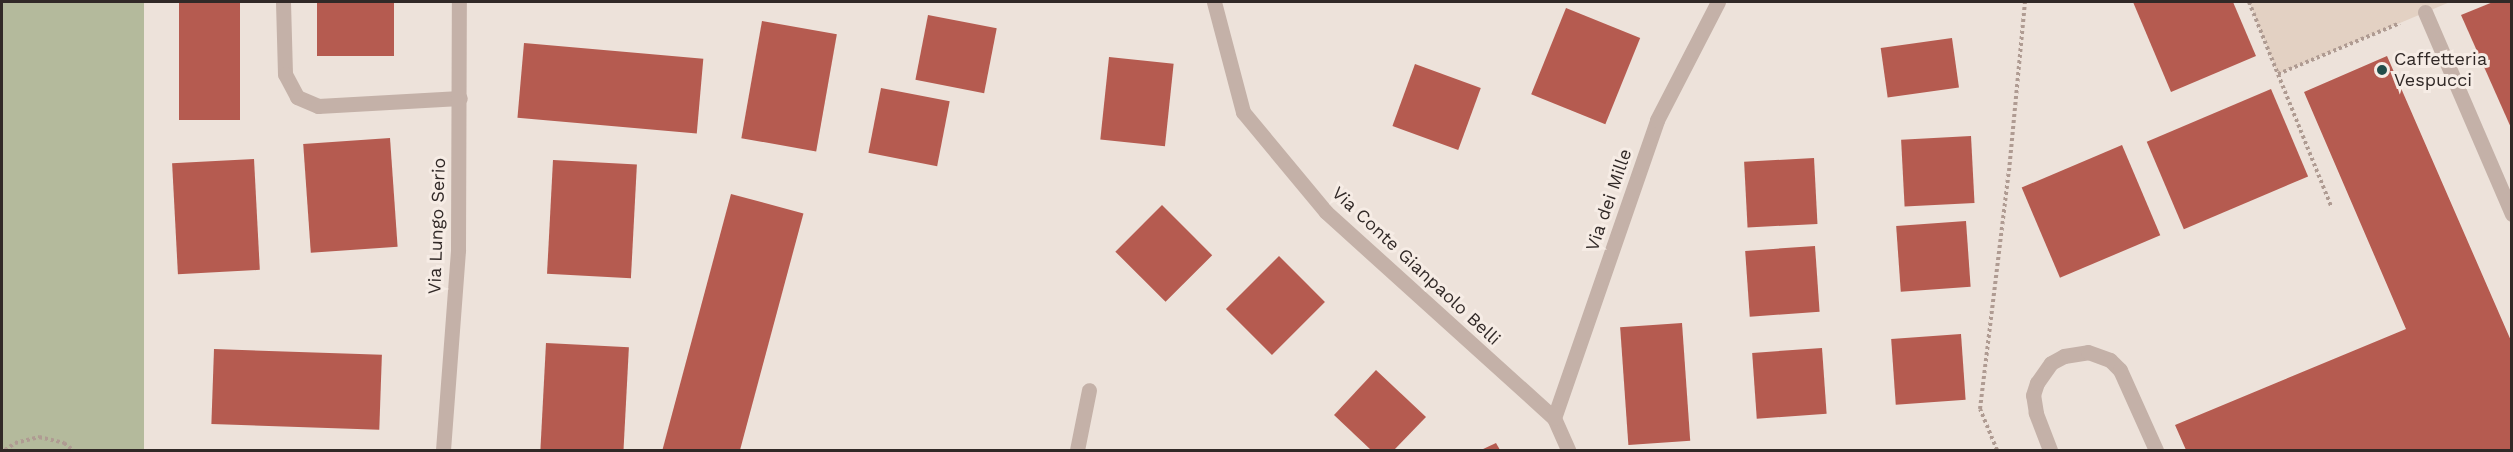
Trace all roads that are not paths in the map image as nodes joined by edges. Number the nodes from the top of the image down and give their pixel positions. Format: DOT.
graph roads {
  1 [pos="283,2"];
  2 [pos="459,2"];
  3 [pos="1214,2"];
  4 [pos="1718,2"];
  5 [pos="2425,12"];
  6 [pos="460,98"];
  7 [pos="2511,214"];
  8 [pos="1089,390"];
  9 [pos="1554,418"];
  10 [pos="443,450"];
  11 [pos="1077,450"];
  12 [pos="1568,450"];
  13 [pos="2050,450"];
  14 [pos="2156,450"];
  1 -- 6 [label="street"];
  2 -- 6 [label="street, Via Lungo Serio"];
  3 -- 9 [label="street, Via Conte Gianpaolo Belli"];
  4 -- 9 [label="street, Via dei Mille"];
  5 -- 7 [label="street"];
  6 -- 10 [label="street, Via Lungo Serio"];
  8 -- 11 [label="street"];
  9 -- 12 [label="street, Via Conte Gianpaolo Belli"];
  13 -- 14 [label="street"];
}
